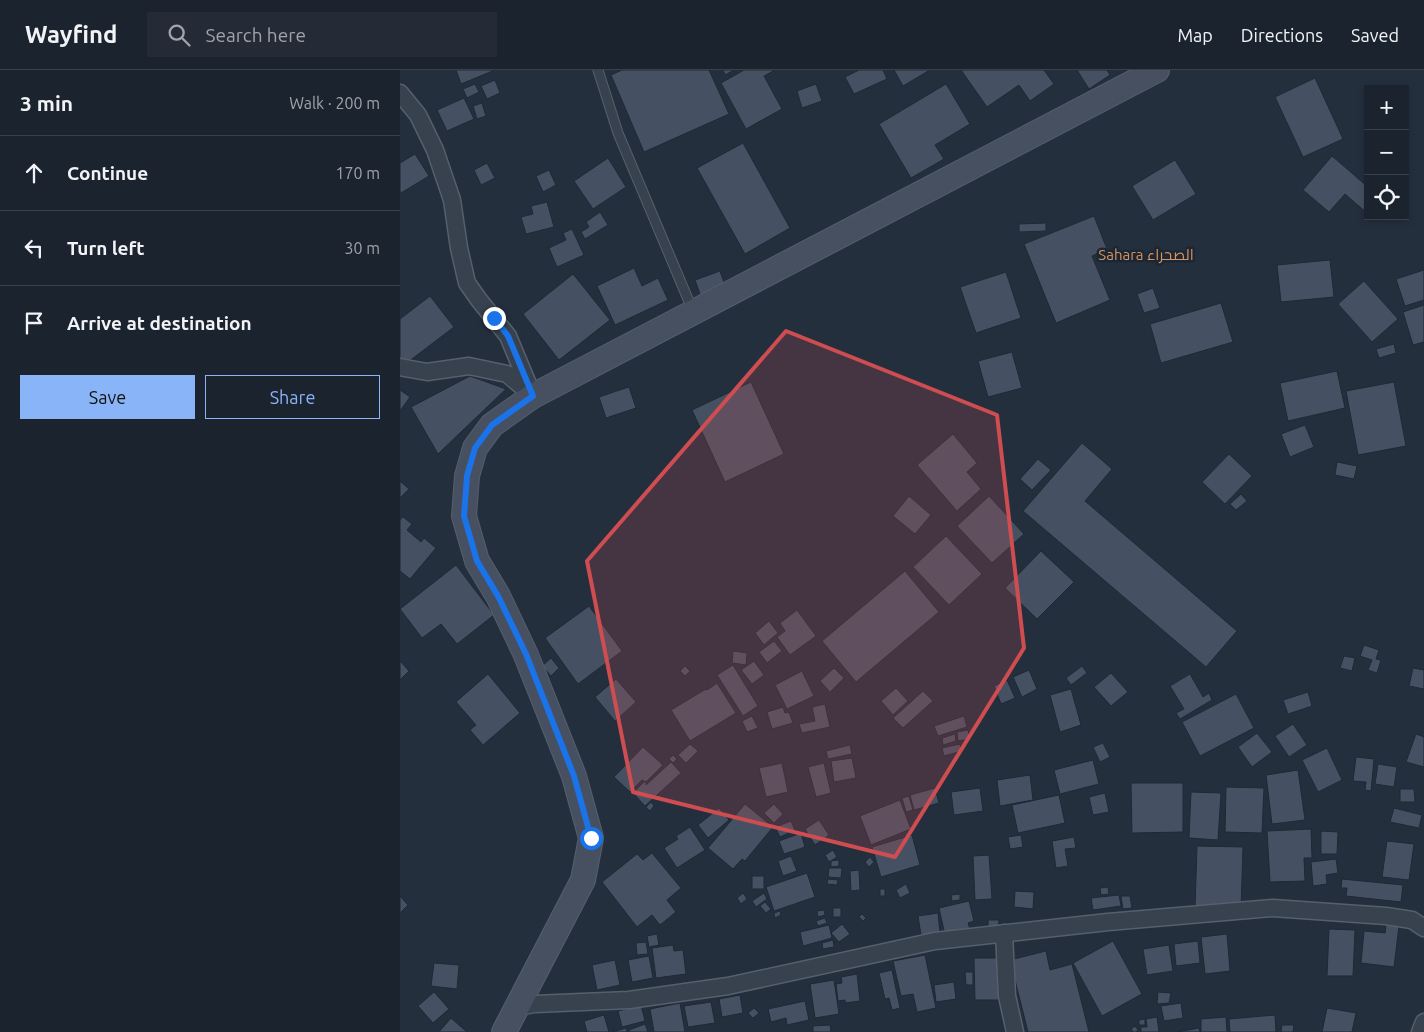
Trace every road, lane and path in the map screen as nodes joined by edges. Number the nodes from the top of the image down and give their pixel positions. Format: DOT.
graph roads {
  1 [pos="598,70"];
  2 [pos="1157,70"];
  3 [pos="400,93"];
  4 [pos="694,312"];
  5 [pos="400,367"];
  6 [pos="533,396"];
  7 [pos="1424,928"];
  8 [pos="1004,933"];
  9 [pos="518,1007"];
  10 [pos="1424,1022"];
  11 [pos="504,1032"];
  12 [pos="1015,1032"];
  13 [pos="1420,1032"];
  1 -- 4 [label="lane"];
  2 -- 4 [label="main road"];
  3 -- 6 [label="street"];
  4 -- 6 [label="main road"];
  5 -- 6 [label="street"];
  6 -- 9 [label="main road"];
  7 -- 8 [label="street"];
  8 -- 9 [label="street"];
  8 -- 12 [label="street"];
  9 -- 11 [label="main road"];
  10 -- 13 [label="street"];
}
